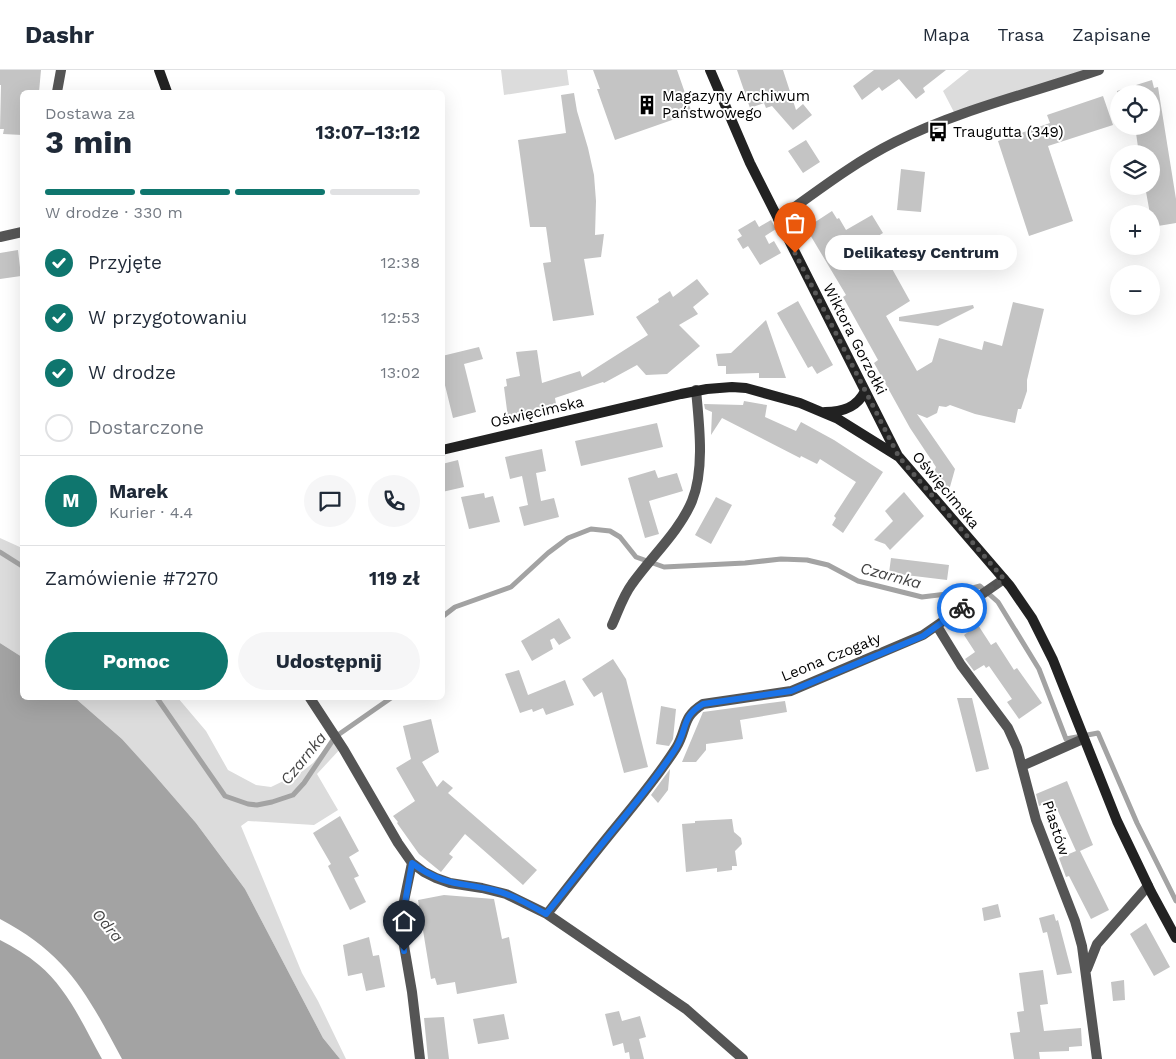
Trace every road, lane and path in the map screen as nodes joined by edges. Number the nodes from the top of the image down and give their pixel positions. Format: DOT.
graph roads {
  1 [pos="61,70"];
  2 [pos="159,70"];
  3 [pos="710,70"];
  4 [pos="1099,70"];
  5 [pos="57,90"];
  6 [pos="166,90"];
  7 [pos="778,219"];
  8 [pos="20,232"];
  9 [pos="0,237"];
  10 [pos="696,390"];
  11 [pos="865,391"];
  12 [pos="824,412"];
  13 [pos="445,449"];
  14 [pos="899,457"];
  15 [pos="1004,579"];
  16 [pos="612,625"];
  17 [pos="937,626"];
  18 [pos="311,700"];
  19 [pos="1083,738"];
  20 [pos="1022,766"];
  21 [pos="412,863"];
  22 [pos="1148,886"];
  23 [pos="546,914"];
  24 [pos="1176,938"];
  25 [pos="1086,970"];
  26 [pos="420,1059"];
  27 [pos="743,1059"];
  28 [pos="1097,1059"];
  1 -- 5 [label="street"];
  2 -- 6 [label="main road"];
  3 -- 7 [label="main road, Wiktora Gorzołki"];
  4 -- 7 [label="street"];
  7 -- 11 [label="main road, Wiktora Gorzołki"];
  8 -- 9 [label="street"];
  10 -- 12 [label="main road, Oświęcimska"];
  10 -- 13 [label="main road, Oświęcimska"];
  10 -- 16 [label="street"];
  11 -- 12 [label="main road"];
  11 -- 14 [label="main road, Wiktora Gorzołki"];
  12 -- 14 [label="main road, Oświęcimska"];
  14 -- 15 [label="main road, Oświęcimska"];
  15 -- 17 [label="street, Leona Czogały"];
  15 -- 19 [label="main road, Oświęcimska"];
  17 -- 20 [label="street, Piastów"];
  17 -- 23 [label="street, Leona Czogały"];
  18 -- 21 [label="street"];
  19 -- 20 [label="street"];
  19 -- 22 [label="main road, Oświęcimska"];
  20 -- 25 [label="street, Piastów"];
  21 -- 23 [label="street"];
  21 -- 26 [label="street"];
  22 -- 24 [label="main road, Oświęcimska"];
  22 -- 25 [label="street"];
  23 -- 27 [label="street"];
  25 -- 28 [label="street, Piastów"];
}
